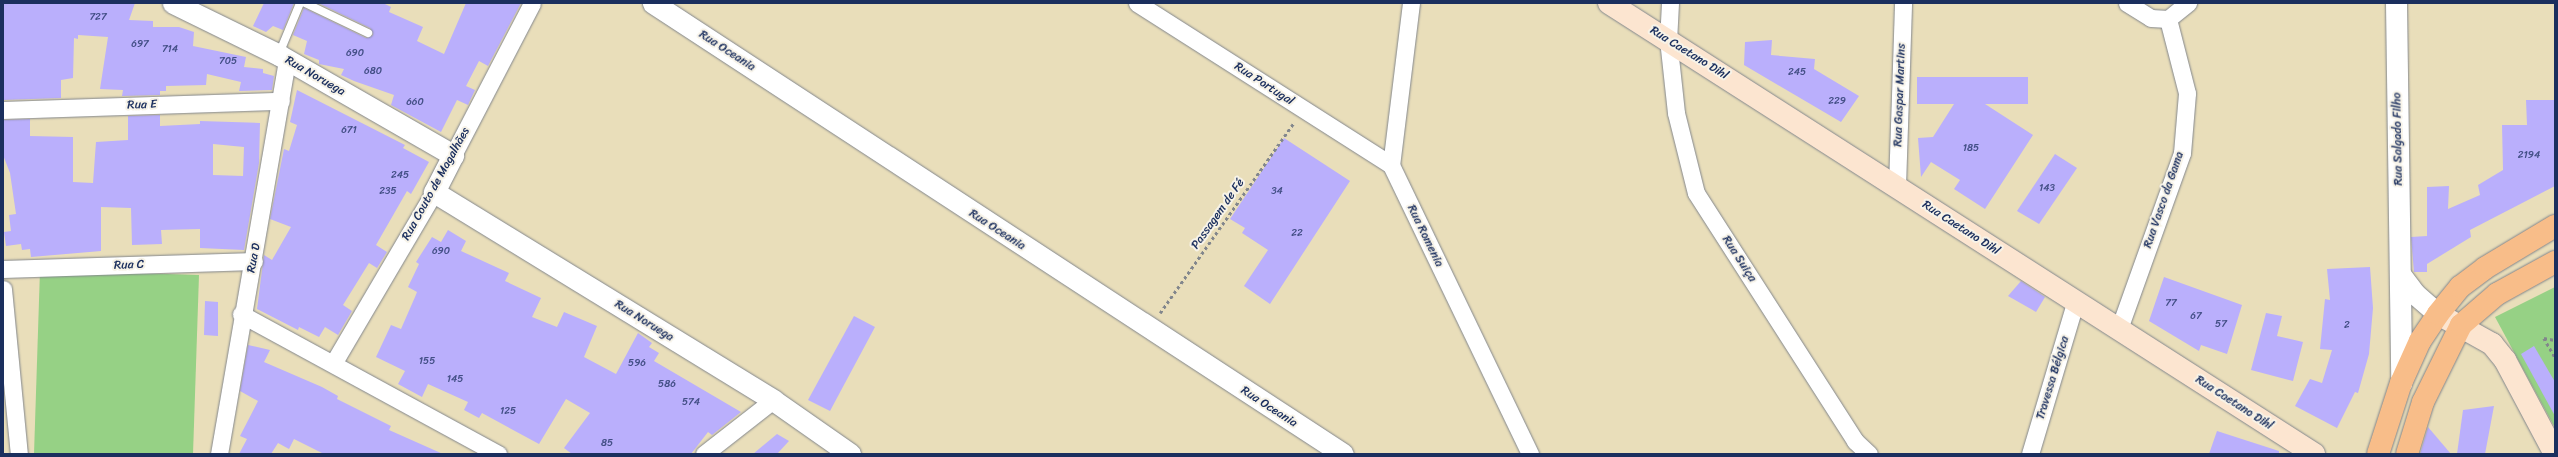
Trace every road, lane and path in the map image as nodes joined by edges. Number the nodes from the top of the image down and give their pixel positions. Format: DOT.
graph roads {
  1 [pos="173,3"];
  2 [pos="300,3"];
  3 [pos="305,3"];
  4 [pos="532,3"];
  5 [pos="653,3"];
  6 [pos="1138,3"];
  7 [pos="1411,3"];
  8 [pos="1609,3"];
  9 [pos="1670,3"];
  10 [pos="1903,3"];
  11 [pos="2127,3"];
  12 [pos="2188,3"];
  13 [pos="2396,3"];
  14 [pos="2168,19"];
  15 [pos="368,33"];
  16 [pos="1668,39"];
  17 [pos="283,58"];
  18 [pos="281,101"];
  19 [pos="1302,109"];
  20 [pos="3,110"];
  21 [pos="453,155"];
  22 [pos="1391,165"];
  23 [pos="1897,186"];
  24 [pos="434,192"];
  25 [pos="2555,226"];
  26 [pos="254,261"];
  27 [pos="2555,262"];
  28 [pos="3,269"];
  29 [pos="2400,274"];
  30 [pos="3,289"];
  31 [pos="2075,303"];
  32 [pos="241,314"];
  33 [pos="2438,314"];
  34 [pos="2462,325"];
  35 [pos="2119,329"];
  36 [pos="1149,330"];
  37 [pos="2555,340"];
  38 [pos="2555,357"];
  39 [pos="334,362"];
  40 [pos="2401,384"];
  41 [pos="773,400"];
  42 [pos="19,454"];
  43 [pos="219,454"];
  44 [pos="498,454"];
  45 [pos="704,454"];
  46 [pos="850,454"];
  47 [pos="1343,454"];
  48 [pos="1530,454"];
  49 [pos="1869,454"];
  50 [pos="2030,454"];
  51 [pos="2314,454"];
  52 [pos="2378,454"];
  53 [pos="2407,454"];
  54 [pos="2554,454"];
  1 -- 17 [label="street, Rua Noruega"];
  2 -- 17 [label="lane, Rua D"];
  3 -- 15 [label="lane"];
  4 -- 21 [label="street, Rua Couto de Magalhães"];
  5 -- 36 [label="street, Rua Oceania"];
  6 -- 19 [label="street, Rua Portugal"];
  7 -- 22 [label="street"];
  8 -- 16 [label="main road, Rua Caetano Dihl"];
  9 -- 16 [label="street, Rua Suiça"];
  10 -- 23 [label="street, Rua Gaspar Martins"];
  11 -- 14 [label="street"];
  12 -- 14 [label="street"];
  13 -- 29 [label="street, Rua Salgado Filho"];
  14 -- 35 [label="street, Rua Vasco da Gama"];
  16 -- 23 [label="main road, Rua Caetano Dihl"];
  16 -- 49 [label="street, Rua Suiça"];
  17 -- 18 [label="street, Rua D"];
  17 -- 21 [label="street, Rua Noruega"];
  18 -- 20 [label="street, Rua E"];
  18 -- 26 [label="street, Rua D"];
  19 -- 22 [label="street, Rua Portugal"];
  19 -- 36 [label="path, Passagem de Fé"];
  21 -- 24 [label="street, Rua Couto de Magalhães"];
  22 -- 48 [label="street, Rua Romenia"];
  23 -- 31 [label="main road, Rua Caetano Dihl"];
  24 -- 39 [label="street, Rua Couto de Magalhães"];
  24 -- 41 [label="street, Rua Noruega"];
  25 -- 33 [label="main road"];
  26 -- 28 [label="street, Rua C"];
  26 -- 32 [label="street, Rua D"];
  27 -- 34 [label="main road"];
  29 -- 33 [label="street"];
  29 -- 40 [label="street, Rua Salgado Filho"];
  30 -- 42 [label="street"];
  31 -- 35 [label="main road, Rua Caetano Dihl"];
  31 -- 50 [label="street, Travessa Bélgica"];
  32 -- 39 [label="street"];
  32 -- 43 [label="street, Rua D"];
  33 -- 34 [label="main road"];
  33 -- 40 [label="main road"];
  34 -- 53 [label="main road"];
  34 -- 54 [label="main road"];
  35 -- 51 [label="main road, Rua Caetano Dihl"];
  36 -- 47 [label="street, Rua Oceania"];
  37 -- 38 [label="path"];
  39 -- 44 [label="street"];
  40 -- 52 [label="main road"];
  41 -- 45 [label="street"];
  41 -- 46 [label="street, Rua Noruega"];
}
